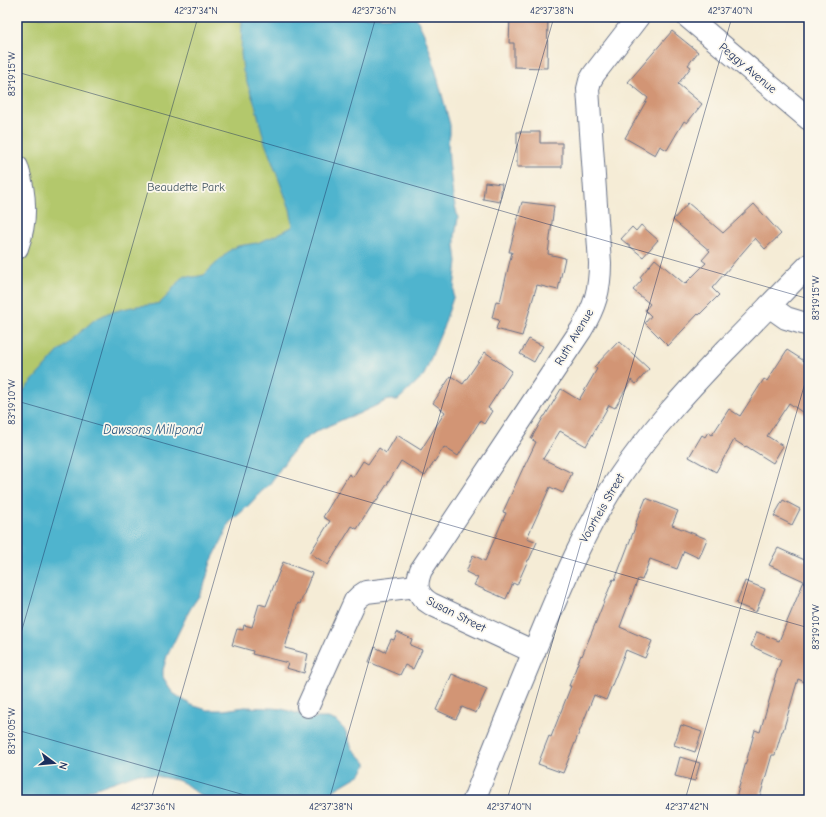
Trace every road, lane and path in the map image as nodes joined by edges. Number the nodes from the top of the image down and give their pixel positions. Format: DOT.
graph roads {
  1 [pos="638,17"];
  2 [pos="688,17"];
  3 [pos="809,119"];
  4 [pos="17,168"];
  5 [pos="17,248"];
  6 [pos="809,265"];
  7 [pos="769,306"];
  8 [pos="809,325"];
  9 [pos="417,586"];
  10 [pos="534,652"];
  11 [pos="308,706"];
  12 [pos="474,800"];
  1 -- 9 [label="street, Ruth Avenue"];
  2 -- 3 [label="street, Peggy Avenue"];
  4 -- 5 [label="street"];
  6 -- 7 [label="street, Voorheis Street"];
  7 -- 8 [label="street"];
  7 -- 10 [label="street, Voorheis Street"];
  9 -- 10 [label="street, Susan Street"];
  9 -- 11 [label="street, Susan Street"];
  10 -- 12 [label="street, Voorheis Street"];
}
